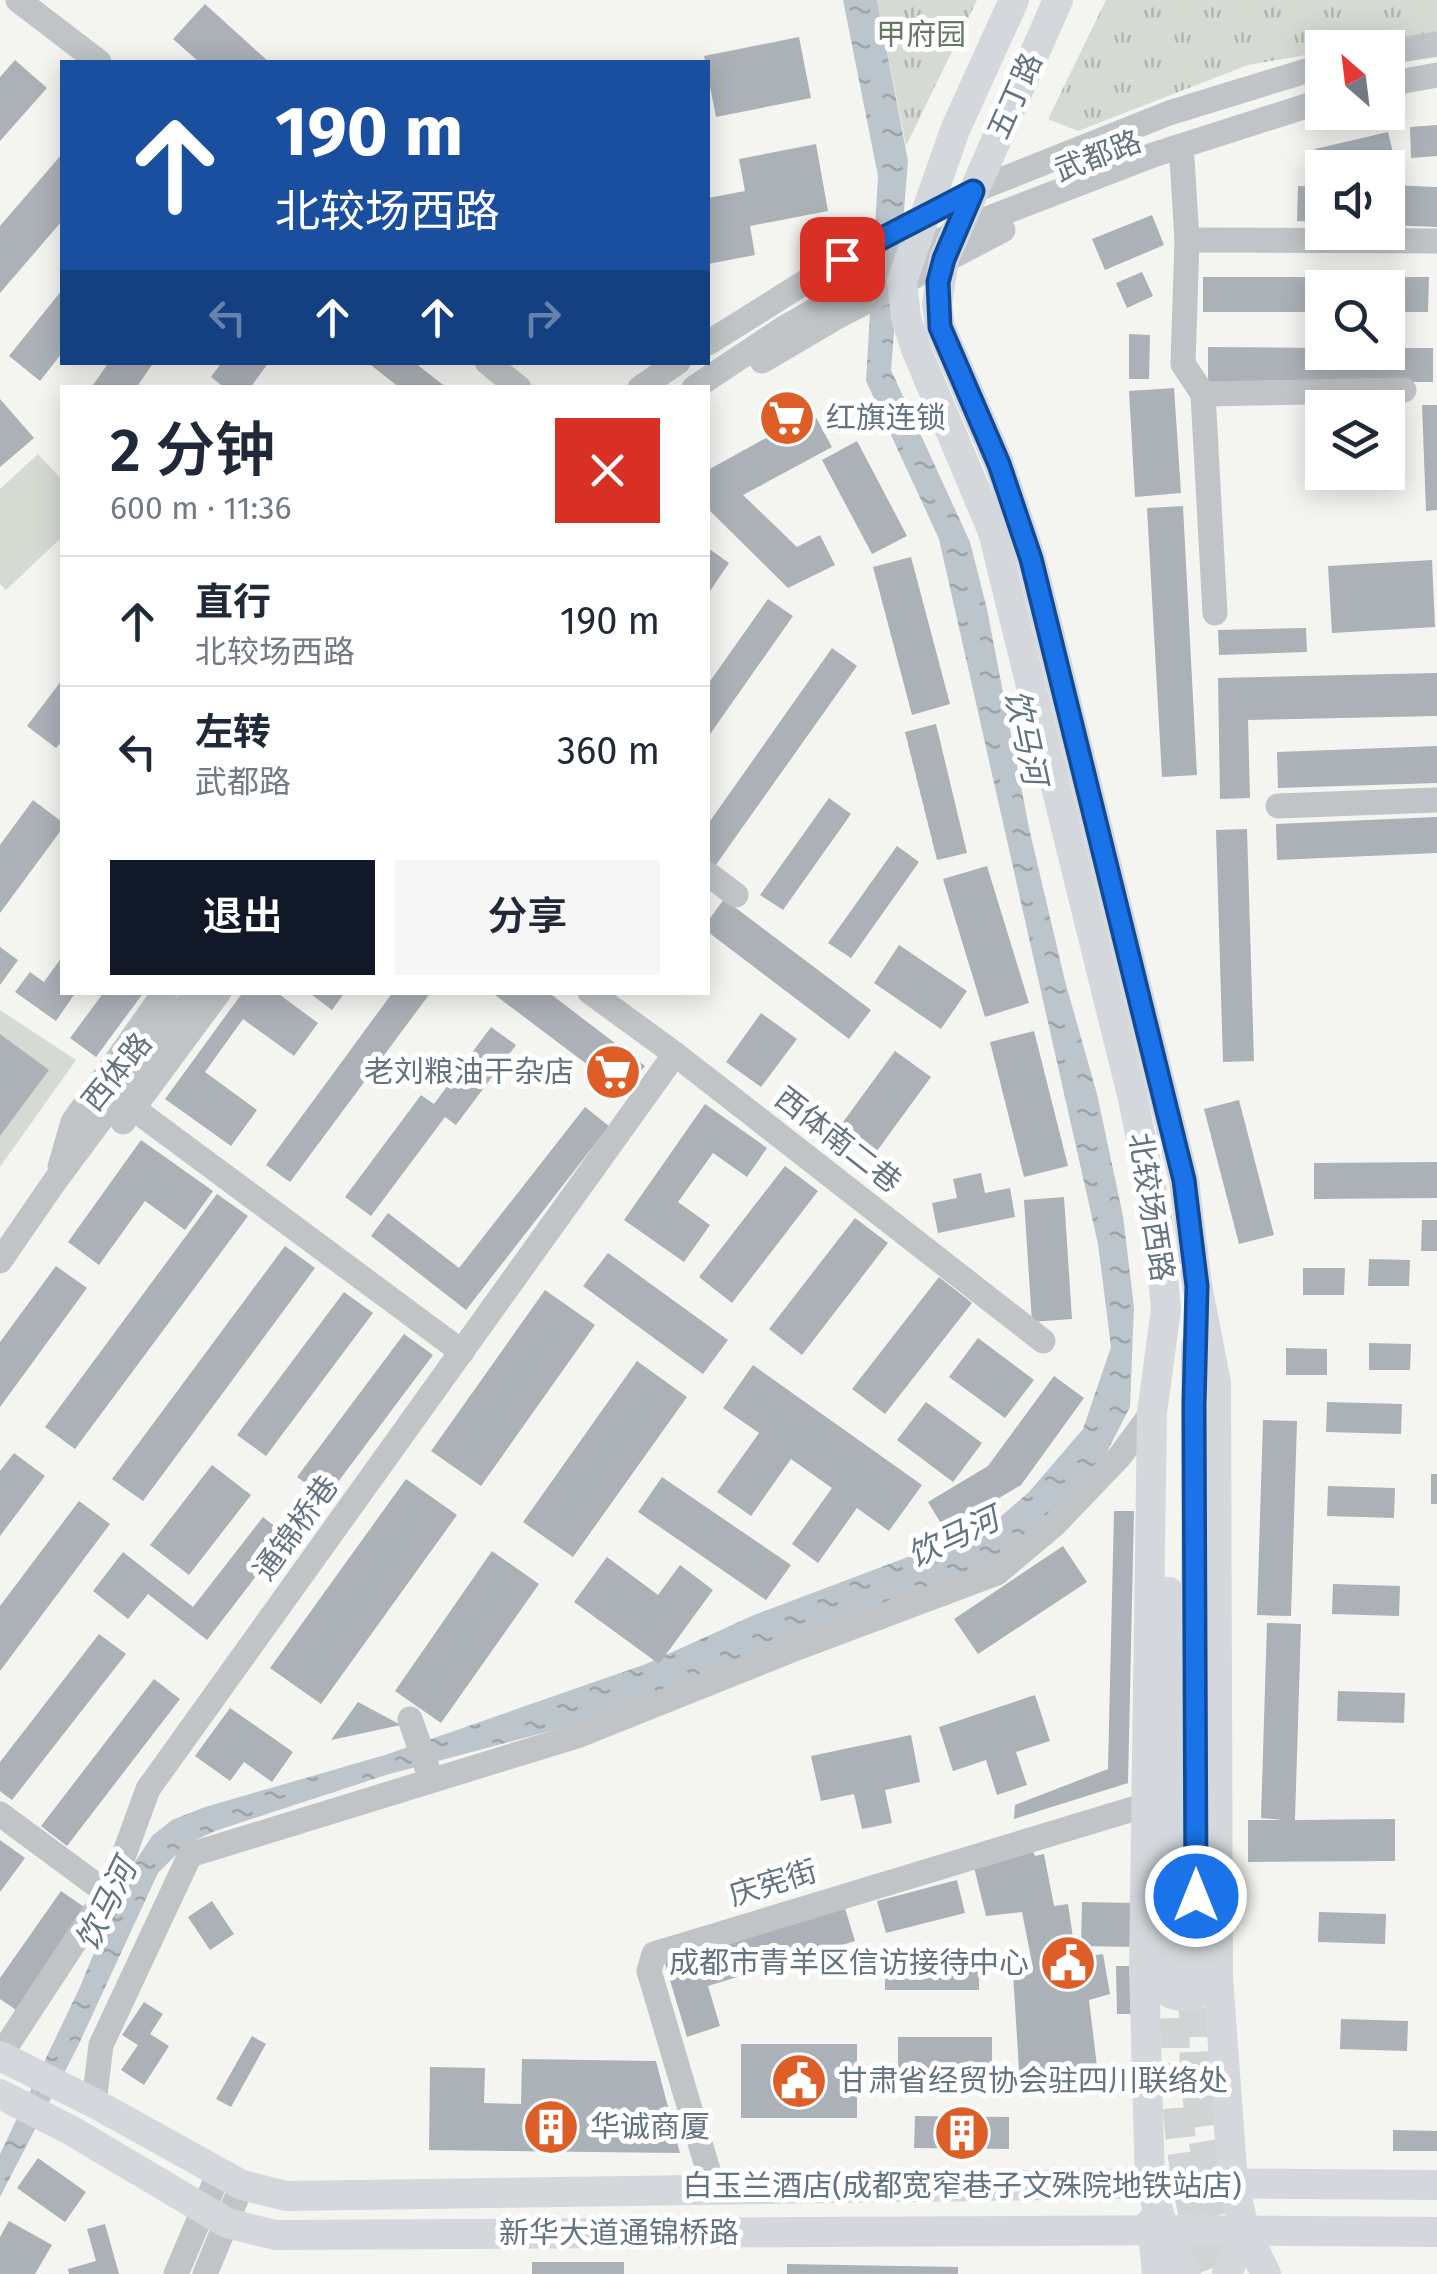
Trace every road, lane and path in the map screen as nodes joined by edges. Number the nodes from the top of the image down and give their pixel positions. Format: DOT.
graph roads {
  1 [pos="18,0"];
  2 [pos="1014,0"];
  3 [pos="1058,0"];
  4 [pos="1437,44"];
  5 [pos="1405,49"];
  6 [pos="96,60"];
  7 [pos="1305,71"];
  8 [pos="1437,75"];
  9 [pos="1405,81"];
  10 [pos="1437,91"];
  11 [pos="1405,96"];
  12 [pos="1305,106"];
  13 [pos="1305,119"];
  14 [pos="1182,159"];
  15 [pos="973,191"];
  16 [pos="922,218"];
  17 [pos="1187,240"];
  18 [pos="1437,240"];
  19 [pos="944,259"];
  20 [pos="902,281"];
  21 [pos="710,342"];
  22 [pos="491,365"];
  23 [pos="674,365"];
  24 [pos="515,385"];
  25 [pos="644,385"];
  26 [pos="698,385"];
  27 [pos="1305,392"];
  28 [pos="1203,394"];
  29 [pos="710,396"];
  30 [pos="1215,613"];
  31 [pos="1437,800"];
  32 [pos="1278,806"];
  33 [pos="710,876"];
  34 [pos="736,895"];
  35 [pos="163,995"];
  36 [pos="194,995"];
  37 [pos="216,995"];
  38 [pos="594,995"];
  39 [pos="675,1054"];
  40 [pos="134,1108"];
  41 [pos="56,1181"];
  42 [pos="0,1261"];
  43 [pos="1166,1309"];
  44 [pos="1043,1341"];
  45 [pos="462,1352"];
  46 [pos="1152,1413"];
  47 [pos="413,1725"];
  48 [pos="431,1779"];
  49 [pos="1146,1805"];
  50 [pos="0,1814"];
  51 [pos="107,1892"];
  52 [pos="1183,1972"];
  53 [pos="4,2058"];
  54 [pos="0,2094"];
  55 [pos="89,2101"];
  56 [pos="230,2179"];
  57 [pos="1150,2183"];
  58 [pos="1233,2183"];
  59 [pos="1437,2185"];
  60 [pos="714,2190"];
  61 [pos="215,2215"];
  62 [pos="1169,2230"];
  63 [pos="1245,2230"];
  64 [pos="1437,2232"];
  65 [pos="176,2274"];
  66 [pos="205,2274"];
  67 [pos="1157,2274"];
  68 [pos="1186,2274"];
  69 [pos="1227,2274"];
  70 [pos="1266,2274"];
  1 -- 6 [label="street"];
  2 -- 16 [label="main road, 五丁路"];
  3 -- 15 [label="main road, 五丁路"];
  4 -- 5 [label="street"];
  7 -- 15 [label="street, 武都路"];
  8 -- 9 [label="street"];
  10 -- 11 [label="street"];
  12 -- 26 [label="street"];
  13 -- 14 [label="street, 武都路"];
  14 -- 17 [label="street"];
  14 -- 19 [label="street, 武都路"];
  15 -- 16 [label="street, 武都路"];
  15 -- 19 [label="main road, 北较场西路"];
  16 -- 20 [label="main road, 北较场西路"];
  16 -- 21 [label="street"];
  17 -- 18 [label="street"];
  17 -- 28 [label="street"];
  19 -- 20 [label="street, 武都路"];
  19 -- 52 [label="main road, 北较场西路"];
  20 -- 29 [label="street"];
  20 -- 43 [label="main road, 北较场西路"];
  22 -- 24 [label="street"];
  23 -- 25 [label="street"];
  27 -- 28 [label="street"];
  28 -- 30 [label="street"];
  31 -- 32 [label="street"];
  33 -- 34 [label="street"];
  35 -- 41 [label="street, 西体路"];
  36 -- 41 [label="street, 西体路"];
  37 -- 40 [label="street, 西体路"];
  38 -- 39 [label="street, 西体南二巷"];
  39 -- 44 [label="street, 西体南二巷"];
  39 -- 45 [label="street, 通锦桥巷"];
  40 -- 41 [label="street, 西体路"];
  40 -- 45 [label="street"];
  41 -- 42 [label="street, 西体路"];
  43 -- 46 [label="main road, 北较场西路"];
  43 -- 52 [label="main road"];
  45 -- 51 [label="street, 通锦桥巷"];
  46 -- 48 [label="street"];
  46 -- 49 [label="main road, 北较场西路"];
  47 -- 48 [label="street"];
  48 -- 55 [label="street"];
  49 -- 52 [label="main road, 北较场西路"];
  49 -- 60 [label="street, 庆宪街"];
  50 -- 51 [label="street"];
  51 -- 53 [label="street, 通锦桥巷"];
  52 -- 57 [label="main road, 北较场西路"];
  52 -- 58 [label="main road, 北较场西路"];
  53 -- 55 [label="main road, 新华大道通锦桥路"];
  54 -- 61 [label="main road, 新华大道通锦桥路"];
  55 -- 56 [label="main road, 新华大道通锦桥路"];
  56 -- 60 [label="main road, 新华大道通锦桥路"];
  56 -- 61 [label="street"];
  57 -- 58 [label="main road, 新华大道通锦桥路"];
  57 -- 60 [label="main road, 新华大道通锦桥路"];
  57 -- 62 [label="main road, 北较场西路"];
  58 -- 59 [label="main road, 新华大道通锦桥路"];
  58 -- 63 [label="main road, 北较场西路"];
  61 -- 62 [label="main road, 新华大道通锦桥路"];
  61 -- 65 [label="street"];
  61 -- 66 [label="street"];
  62 -- 63 [label="main road, 新华大道通锦桥路"];
  62 -- 67 [label="main road, 北较场西路"];
  62 -- 68 [label="main road"];
  63 -- 64 [label="main road, 新华大道通锦桥路"];
  63 -- 69 [label="main road"];
  63 -- 70 [label="main road, 北较场西路"];
}
